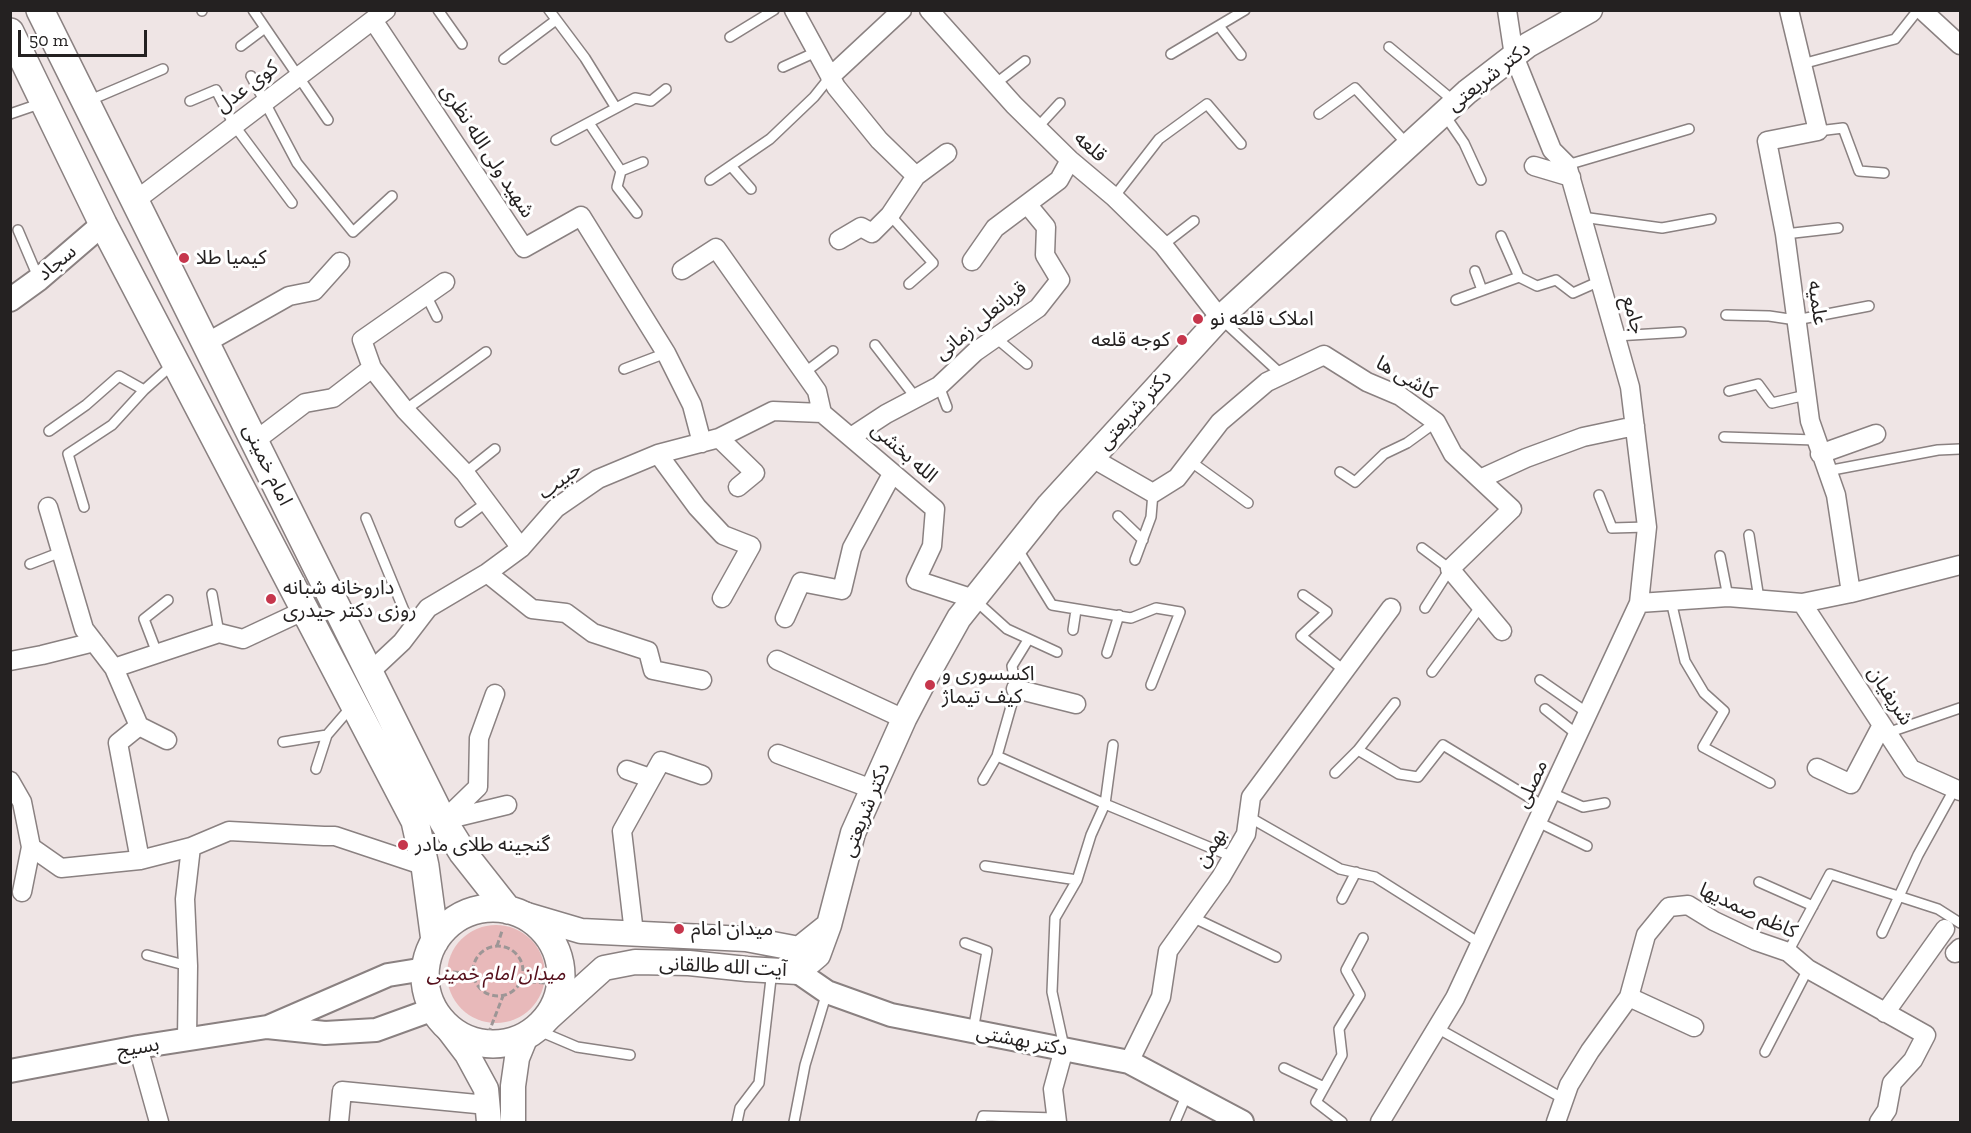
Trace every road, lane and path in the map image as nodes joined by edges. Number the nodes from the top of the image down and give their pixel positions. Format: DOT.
graph roads {
  1 [pos="40,10"];
  2 [pos="253,10"];
  3 [pos="438,10"];
  4 [pos="549,10"];
  5 [pos="774,10"];
  6 [pos="794,10"];
  7 [pos="902,10"];
  8 [pos="929,10"];
  9 [pos="1245,10"];
  10 [pos="1507,10"];
  11 [pos="1590,10"];
  12 [pos="1789,10"];
  13 [pos="1917,10"];
  14 [pos="1922,10"];
  15 [pos="379,15"];
  16 [pos="556,20"];
  17 [pos="1219,26"];
  18 [pos="265,28"];
  19 [pos="10,32"];
  20 [pos="730,37"];
  21 [pos="462,44"];
  22 [pos="1960,45"];
  23 [pos="241,46"];
  24 [pos="1389,47"];
  25 [pos="816,52"];
  26 [pos="1171,54"];
  27 [pos="1241,55"];
  28 [pos="1514,56"];
  29 [pos="504,59"];
  30 [pos="1025,61"];
  31 [pos="1802,64"];
  32 [pos="783,67"];
  33 [pos="163,69"];
  34 [pos="251,76"];
  35 [pos="298,77"];
  36 [pos="830,78"];
  37 [pos="995,84"];
  38 [pos="666,89"];
  39 [pos="44,102"];
  40 [pos="86,102"];
  41 [pos="190,102"];
  42 [pos="265,102"];
  43 [pos="1060,103"];
  44 [pos="1449,107"];
  45 [pos="616,108"];
  46 [pos="10,114"];
  47 [pos="1319,114"];
  48 [pos="328,120"];
  49 [pos="589,123"];
  50 [pos="234,125"];
  51 [pos="1037,128"];
  52 [pos="1689,129"];
  53 [pos="1818,131"];
  54 [pos="556,140"];
  55 [pos="1241,144"];
  56 [pos="1408,145"];
  57 [pos="947,153"];
  58 [pos="1070,160"];
  59 [pos="644,162"];
  60 [pos="731,166"];
  61 [pos="1534,166"];
  62 [pos="621,171"];
  63 [pos="1569,171"];
  64 [pos="1884,173"];
  65 [pos="916,176"];
  66 [pos="710,180"];
  67 [pos="1481,180"];
  68 [pos="751,189"];
  69 [pos="392,196"];
  70 [pos="1114,197"];
  71 [pos="135,201"];
  72 [pos="291,203"];
  73 [pos="1027,204"];
  74 [pos="637,213"];
  75 [pos="890,215"];
  76 [pos="1582,217"];
  77 [pos="1711,219"];
  78 [pos="1194,221"];
  79 [pos="103,224"];
  80 [pos="1838,228"];
  81 [pos="18,230"];
  82 [pos="1785,234"];
  83 [pos="1501,236"];
  84 [pos="839,240"];
  85 [pos="1163,245"];
  86 [pos="972,261"];
  87 [pos="340,262"];
  88 [pos="682,270"];
  89 [pos="1475,271"];
  90 [pos="1519,277"];
  91 [pos="39,279"];
  92 [pos="1600,281"];
  93 [pos="445,282"];
  94 [pos="909,284"];
  95 [pos="1482,290"];
  96 [pos="426,295"];
  97 [pos="10,300"];
  98 [pos="1456,300"];
  99 [pos="1869,306"];
  100 [pos="1726,315"];
  101 [pos="437,317"];
  102 [pos="1220,318"];
  103 [pos="1796,320"];
  104 [pos="1681,332"];
  105 [pos="1616,336"];
  106 [pos="996,338"];
  107 [pos="206,343"];
  108 [pos="875,345"];
  109 [pos="833,351"];
  110 [pos="486,352"];
  111 [pos="666,353"];
  112 [pos="175,362"];
  113 [pos="1027,364"];
  114 [pos="372,368"];
  115 [pos="624,369"];
  116 [pos="804,374"];
  117 [pos="1282,375"];
  118 [pos="939,386"];
  119 [pos="144,390"];
  120 [pos="1729,391"];
  121 [pos="1806,395"];
  122 [pos="916,398"];
  123 [pos="947,407"];
  124 [pos="405,410"];
  125 [pos="822,413"];
  126 [pos="1436,422"];
  127 [pos="1635,426"];
  128 [pos="49,431"];
  129 [pos="1876,434"];
  130 [pos="851,437"];
  131 [pos="1724,437"];
  132 [pos="711,440"];
  133 [pos="255,441"];
  134 [pos="495,449"];
  135 [pos="1960,449"];
  136 [pos="658,454"];
  137 [pos="1821,455"];
  138 [pos="1092,458"];
  139 [pos="1190,461"];
  140 [pos="1340,472"];
  141 [pos="465,473"];
  142 [pos="892,474"];
  143 [pos="1480,479"];
  144 [pos="738,487"];
  145 [pos="1153,493"];
  146 [pos="1599,495"];
  147 [pos="487,502"];
  148 [pos="1248,503"];
  149 [pos="48,507"];
  150 [pos="84,507"];
  151 [pos="1118,516"];
  152 [pos="366,518"];
  153 [pos="460,522"];
  154 [pos="1647,527"];
  155 [pos="1749,536"];
  156 [pos="1143,540"];
  157 [pos="1016,547"];
  158 [pos="521,548"];
  159 [pos="1422,548"];
  160 [pos="61,552"];
  161 [pos="1720,556"];
  162 [pos="1135,560"];
  163 [pos="30,564"];
  164 [pos="1960,565"];
  165 [pos="1450,569"];
  166 [pos="487,573"];
  167 [pos="1851,593"];
  168 [pos="212,594"];
  169 [pos="1303,595"];
  170 [pos="1728,597"];
  171 [pos="722,598"];
  172 [pos="974,599"];
  173 [pos="1759,599"];
  174 [pos="168,600"];
  175 [pos="1671,601"];
  176 [pos="1639,603"];
  177 [pos="1802,603"];
  178 [pos="1481,606"];
  179 [pos="1391,608"];
  180 [pos="1425,608"];
  181 [pos="305,610"];
  182 [pos="1076,610"];
  183 [pos="1119,615"];
  184 [pos="785,618"];
  185 [pos="412,630"];
  186 [pos="1073,630"];
  187 [pos="1502,631"];
  188 [pos="219,633"];
  189 [pos="1028,640"];
  190 [pos="94,642"];
  191 [pos="1057,652"];
  192 [pos="157,653"];
  193 [pos="1107,653"];
  194 [pos="777,660"];
  195 [pos="10,661"];
  196 [pos="114,668"];
  197 [pos="1345,671"];
  198 [pos="370,672"];
  199 [pos="1432,672"];
  200 [pos="702,680"];
  201 [pos="1540,680"];
  202 [pos="1151,685"];
  203 [pos="1016,689"];
  204 [pos="495,694"];
  205 [pos="1395,703"];
  206 [pos="354,704"];
  207 [pos="1076,704"];
  208 [pos="1960,708"];
  209 [pos="1545,710"];
  210 [pos="1589,714"];
  211 [pos="904,719"];
  212 [pos="139,726"];
  213 [pos="1885,729"];
  214 [pos="327,735"];
  215 [pos="1579,736"];
  216 [pos="167,740"];
  217 [pos="283,742"];
  218 [pos="1113,746"];
  219 [pos="1358,750"];
  220 [pos="778,754"];
  221 [pos="997,756"];
  222 [pos="1817,768"];
  223 [pos="316,769"];
  224 [pos="627,770"];
  225 [pos="1335,772"];
  226 [pos="702,775"];
  227 [pos="650,778"];
  228 [pos="983,780"];
  229 [pos="10,781"];
  230 [pos="1770,783"];
  231 [pos="872,789"];
  232 [pos="1958,790"];
  233 [pos="1605,802"];
  234 [pos="1105,804"];
  235 [pos="507,805"];
  236 [pos="1545,808"];
  237 [pos="1249,817"];
  238 [pos="443,820"];
  239 [pos="23,839"];
  240 [pos="1587,846"];
  241 [pos="191,847"];
  242 [pos="1233,857"];
  243 [pos="140,860"];
  244 [pos="426,866"];
  245 [pos="985,866"];
  246 [pos="1356,872"];
  247 [pos="1077,880"];
  248 [pos="1759,882"];
  249 [pos="21,892"];
  250 [pos="1899,896"];
  251 [pos="1342,900"];
  252 [pos="1813,906"];
  253 [pos="514,912"];
  254 [pos="1192,917"];
  255 [pos="829,925"];
  256 [pos="1953,926"];
  257 [pos="634,933"];
  258 [pos="1882,933"];
  259 [pos="1363,938"];
  260 [pos="435,941"];
  261 [pos="965,943"];
  262 [pos="1481,944"];
  263 [pos="1788,952"];
  264 [pos="147,955"];
  265 [pos="1276,957"];
  266 [pos="188,966"];
  267 [pos="425,969"];
  268 [pos="1808,969"];
  269 [pos="772,970"];
  270 [pos="798,972"];
  271 [pos="472,974"];
  272 [pos="522,981"];
  273 [pos="561,984"];
  274 [pos="827,992"];
  275 [pos="503,996"];
  276 [pos="1629,997"];
  277 [pos="1885,1012"];
  278 [pos="439,1017"];
  279 [pos="267,1027"];
  280 [pos="1694,1027"];
  281 [pos="1437,1028"];
  282 [pos="535,1030"];
  283 [pos="973,1031"];
  284 [pos="187,1039"];
  285 [pos="484,1044"];
  286 [pos="138,1047"];
  287 [pos="1064,1049"];
  288 [pos="1765,1052"];
  289 [pos="630,1055"];
  290 [pos="1129,1062"];
  291 [pos="1284,1068"];
  292 [pos="10,1071"];
  293 [pos="1324,1087"];
  294 [pos="1187,1093"];
  295 [pos="1564,1099"];
  296 [pos="488,1113"];
  297 [pos="1056,1120"];
  298 [pos="159,1122"];
  299 [pos="339,1122"];
  300 [pos="513,1122"];
  301 [pos="737,1122"];
  302 [pos="795,1122"];
  303 [pos="981,1122"];
  304 [pos="1175,1122"];
  305 [pos="1242,1122"];
  306 [pos="1342,1122"];
  307 [pos="1380,1122"];
  308 [pos="1556,1122"];
  309 [pos="1879,1122"];
  1 -- 40 [label="main road, امام خمینی"];
  2 -- 18 [label="lane"];
  3 -- 21 [label="lane"];
  4 -- 16 [label="lane"];
  5 -- 20 [label="lane"];
  6 -- 25 [label="street"];
  7 -- 36 [label="street"];
  8 -- 37 [label="street, قلعه"];
  9 -- 17 [label="lane"];
  10 -- 28 [label="street, جامع"];
  11 -- 28 [label="main road, دکتر شریعتی"];
  12 -- 31 [label="street"];
  13 -- 31 [label="lane"];
  14 -- 22 [label="street"];
  15 -- 35 [label="street, کوی عدل"];
  15 -- 111 [label="street, شهید ولی الله نظری"];
  16 -- 29 [label="lane"];
  16 -- 45 [label="lane"];
  17 -- 26 [label="lane"];
  17 -- 27 [label="lane"];
  18 -- 23 [label="lane"];
  18 -- 35 [label="lane"];
  19 -- 39 [label="main road, امام خمینی"];
  24 -- 44 [label="lane"];
  25 -- 32 [label="lane"];
  25 -- 36 [label="street"];
  28 -- 44 [label="main road, دکتر شریعتی"];
  28 -- 63 [label="street, جامع"];
  30 -- 37 [label="lane"];
  31 -- 53 [label="street"];
  33 -- 40 [label="lane"];
  34 -- 42 [label="lane"];
  35 -- 42 [label="street, کوی عدل"];
  35 -- 48 [label="lane"];
  36 -- 60 [label="lane"];
  36 -- 65 [label="street"];
  37 -- 51 [label="street, قلعه"];
  38 -- 45 [label="lane"];
  39 -- 46 [label="lane"];
  39 -- 79 [label="main road, امام خمینی"];
  40 -- 71 [label="main road, امام خمینی"];
  41 -- 50 [label="lane"];
  42 -- 50 [label="street, کوی عدل"];
  42 -- 69 [label="lane"];
  43 -- 51 [label="lane"];
  44 -- 56 [label="main road, دکتر شریعتی"];
  44 -- 67 [label="lane"];
  45 -- 49 [label="lane"];
  47 -- 56 [label="lane"];
  49 -- 54 [label="lane"];
  49 -- 62 [label="lane"];
  50 -- 71 [label="street, کوی عدل"];
  50 -- 72 [label="lane"];
  51 -- 58 [label="street, قلعه"];
  52 -- 63 [label="lane"];
  53 -- 64 [label="lane"];
  53 -- 82 [label="street, علمیه"];
  55 -- 70 [label="lane"];
  56 -- 102 [label="main road, دکتر شریعتی"];
  57 -- 65 [label="street"];
  58 -- 70 [label="street, قلعه"];
  58 -- 73 [label="street"];
  59 -- 62 [label="lane"];
  60 -- 66 [label="lane"];
  60 -- 68 [label="lane"];
  61 -- 63 [label="street"];
  62 -- 74 [label="lane"];
  63 -- 76 [label="street, جامع"];
  65 -- 75 [label="street"];
  70 -- 85 [label="street, قلعه"];
  71 -- 79 [label="main road"];
  71 -- 107 [label="main road, امام خمینی"];
  73 -- 86 [label="street"];
  73 -- 106 [label="street, قربانعلی زمانی"];
  75 -- 84 [label="street"];
  75 -- 94 [label="lane"];
  76 -- 77 [label="lane"];
  76 -- 92 [label="street, جامع"];
  78 -- 85 [label="lane"];
  79 -- 91 [label="street, سجاد"];
  79 -- 112 [label="main road, امام خمینی"];
  80 -- 82 [label="lane"];
  81 -- 91 [label="lane"];
  82 -- 103 [label="street, علمیه"];
  83 -- 90 [label="lane"];
  85 -- 102 [label="street, قلعه"];
  87 -- 107 [label="street"];
  88 -- 116 [label="street"];
  89 -- 95 [label="lane"];
  90 -- 92 [label="lane"];
  90 -- 95 [label="lane"];
  91 -- 97 [label="street, سجاد"];
  92 -- 105 [label="street, جامع"];
  93 -- 96 [label="street"];
  95 -- 98 [label="lane"];
  96 -- 101 [label="lane"];
  96 -- 114 [label="street"];
  99 -- 103 [label="lane"];
  100 -- 103 [label="lane"];
  102 -- 117 [label="lane"];
  102 -- 138 [label="main road, دکتر شریعتی"];
  103 -- 121 [label="street, علمیه"];
  104 -- 105 [label="lane"];
  105 -- 127 [label="street, جامع"];
  106 -- 113 [label="lane"];
  106 -- 118 [label="street, قربانعلی زمانی"];
  107 -- 133 [label="main road, امام خمینی"];
  108 -- 122 [label="lane"];
  109 -- 116 [label="lane"];
  110 -- 124 [label="lane"];
  111 -- 115 [label="lane"];
  111 -- 132 [label="street, شهید ولی الله نظری"];
  112 -- 119 [label="lane"];
  112 -- 181 [label="main road, امام خمینی"];
  114 -- 124 [label="street"];
  114 -- 133 [label="street"];
  116 -- 125 [label="street"];
  117 -- 126 [label="street, کاشی ها"];
  117 -- 139 [label="street, کاشی ها"];
  118 -- 122 [label="street, قربانعلی زمانی"];
  118 -- 123 [label="lane"];
  119 -- 128 [label="lane"];
  119 -- 150 [label="lane"];
  120 -- 121 [label="lane"];
  121 -- 137 [label="street, علمیه"];
  122 -- 130 [label="street, قربانعلی زمانی"];
  124 -- 141 [label="street"];
  125 -- 130 [label="street, الله بخشی"];
  125 -- 132 [label="street, حبیب"];
  126 -- 140 [label="lane"];
  126 -- 143 [label="street, کاشی ها"];
  127 -- 143 [label="street"];
  127 -- 154 [label="street, جامع"];
  129 -- 137 [label="street"];
  130 -- 142 [label="street, الله بخشی"];
  131 -- 137 [label="lane"];
  132 -- 136 [label="street, حبیب"];
  132 -- 144 [label="street"];
  133 -- 198 [label="main road, امام خمینی"];
  134 -- 141 [label="lane"];
  135 -- 137 [label="lane"];
  136 -- 158 [label="street, حبیب"];
  136 -- 171 [label="street"];
  137 -- 167 [label="street, علمیه"];
  138 -- 145 [label="street"];
  138 -- 157 [label="main road, دکتر شریعتی"];
  139 -- 145 [label="street, کاشی ها"];
  139 -- 148 [label="lane"];
  141 -- 147 [label="street"];
  142 -- 172 [label="street, الله بخشی"];
  142 -- 184 [label="street"];
  143 -- 165 [label="street, کاشی ها"];
  145 -- 156 [label="lane"];
  146 -- 154 [label="lane"];
  147 -- 153 [label="lane"];
  147 -- 158 [label="street"];
  149 -- 160 [label="street"];
  151 -- 156 [label="lane"];
  152 -- 185 [label="lane"];
  154 -- 176 [label="street, جامع"];
  155 -- 173 [label="lane"];
  156 -- 162 [label="lane"];
  157 -- 172 [label="main road, دکتر شریعتی"];
  157 -- 182 [label="lane"];
  158 -- 166 [label="street, حبیب"];
  159 -- 165 [label="lane"];
  160 -- 163 [label="lane"];
  160 -- 190 [label="street"];
  161 -- 170 [label="lane"];
  164 -- 167 [label="street"];
  165 -- 178 [label="street"];
  165 -- 180 [label="lane"];
  166 -- 185 [label="street, حبیب"];
  166 -- 200 [label="street"];
  167 -- 177 [label="street"];
  168 -- 188 [label="lane"];
  169 -- 197 [label="lane"];
  170 -- 173 [label="street"];
  170 -- 175 [label="street"];
  172 -- 189 [label="lane"];
  172 -- 211 [label="main road, دکتر شریعتی"];
  173 -- 177 [label="street"];
  174 -- 192 [label="lane"];
  175 -- 176 [label="street"];
  175 -- 230 [label="lane"];
  176 -- 210 [label="street, مصلی"];
  177 -- 213 [label="street, شریفیان"];
  178 -- 187 [label="street"];
  178 -- 199 [label="lane"];
  179 -- 197 [label="street, بهمن"];
  181 -- 188 [label="street"];
  181 -- 206 [label="main road, امام خمینی"];
  182 -- 183 [label="lane"];
  182 -- 186 [label="lane"];
  183 -- 193 [label="lane"];
  183 -- 202 [label="lane"];
  185 -- 198 [label="street, حبیب"];
  188 -- 192 [label="street"];
  189 -- 191 [label="lane"];
  189 -- 203 [label="lane"];
  190 -- 195 [label="street"];
  190 -- 196 [label="street"];
  192 -- 196 [label="street"];
  194 -- 211 [label="street"];
  196 -- 212 [label="street"];
  197 -- 237 [label="street, بهمن"];
  198 -- 238 [label="main road, امام خمینی"];
  201 -- 210 [label="lane"];
  203 -- 207 [label="street"];
  203 -- 221 [label="lane"];
  204 -- 238 [label="street"];
  205 -- 219 [label="lane"];
  206 -- 214 [label="lane"];
  206 -- 244 [label="main road, امام خمینی"];
  208 -- 213 [label="lane"];
  209 -- 215 [label="lane"];
  210 -- 215 [label="street, مصلی"];
  211 -- 231 [label="main road, دکتر شریعتی"];
  212 -- 216 [label="street"];
  212 -- 243 [label="street"];
  213 -- 222 [label="street"];
  213 -- 232 [label="street, شریفیان"];
  214 -- 217 [label="lane"];
  214 -- 223 [label="lane"];
  215 -- 236 [label="street, مصلی"];
  218 -- 234 [label="lane"];
  219 -- 225 [label="lane"];
  219 -- 236 [label="lane"];
  220 -- 231 [label="street"];
  221 -- 228 [label="lane"];
  221 -- 234 [label="lane"];
  224 -- 227 [label="street"];
  226 -- 227 [label="street"];
  227 -- 257 [label="street"];
  229 -- 239 [label="street"];
  231 -- 255 [label="main road, دکتر شریعتی"];
  232 -- 250 [label="lane"];
  233 -- 236 [label="lane"];
  234 -- 242 [label="lane"];
  234 -- 247 [label="lane"];
  235 -- 238 [label="street"];
  236 -- 240 [label="lane"];
  236 -- 262 [label="street, مصلی"];
  237 -- 242 [label="street, بهمن"];
  237 -- 246 [label="lane"];
  238 -- 253 [label="main road, امام خمینی"];
  239 -- 243 [label="street"];
  239 -- 249 [label="street"];
  241 -- 243 [label="street"];
  241 -- 244 [label="street"];
  241 -- 266 [label="street"];
  242 -- 254 [label="street, بهمن"];
  244 -- 260 [label="main road, امام خمینی"];
  245 -- 247 [label="lane"];
  246 -- 251 [label="lane"];
  246 -- 262 [label="lane"];
  247 -- 287 [label="lane"];
  248 -- 252 [label="lane"];
  250 -- 252 [label="lane"];
  250 -- 256 [label="lane"];
  250 -- 258 [label="lane"];
  252 -- 263 [label="lane"];
  253 -- 257 [label="main road, آیت الله طالقانی"];
  253 -- 260 [label="main road"];
  253 -- 273 [label="main road"];
  254 -- 265 [label="lane"];
  254 -- 290 [label="street, بهمن"];
  255 -- 257 [label="main road, آیت الله طالقانی"];
  255 -- 270 [label="main road, آیت الله طالقانی"];
  256 -- 277 [label="street"];
  259 -- 293 [label="lane"];
  260 -- 267 [label="main road"];
  261 -- 283 [label="lane"];
  262 -- 281 [label="street, مصلی"];
  263 -- 268 [label="street, کاظم صمدیها"];
  263 -- 276 [label="street, کاظم صمدیها"];
  264 -- 266 [label="lane"];
  266 -- 284 [label="street"];
  267 -- 271 [label="path"];
  267 -- 278 [label="main road"];
  267 -- 279 [label="street, بسیج"];
  268 -- 277 [label="street, کاظم صمدیها"];
  268 -- 288 [label="lane"];
  269 -- 270 [label="main road, آیت الله طالقانی"];
  269 -- 282 [label="main road, آیت الله طالقانی"];
  269 -- 301 [label="lane"];
  270 -- 274 [label="street, دکتر بهشتی"];
  271 -- 272 [label="path"];
  271 -- 275 [label="path"];
  272 -- 273 [label="path"];
  272 -- 275 [label="path"];
  273 -- 282 [label="main road"];
  274 -- 283 [label="street, دکتر بهشتی"];
  274 -- 302 [label="lane"];
  275 -- 285 [label="path"];
  276 -- 280 [label="street"];
  276 -- 295 [label="street, کاظم صمدیها"];
  277 -- 309 [label="street, کاظم صمدیها"];
  278 -- 279 [label="street, بسیج"];
  278 -- 285 [label="main road"];
  278 -- 296 [label="main road"];
  279 -- 284 [label="street, بسیج"];
  281 -- 295 [label="lane"];
  281 -- 307 [label="street, مصلی"];
  282 -- 285 [label="main road"];
  282 -- 289 [label="lane"];
  282 -- 300 [label="main road"];
  283 -- 287 [label="street, دکتر بهشتی"];
  284 -- 286 [label="street, بسیج"];
  286 -- 292 [label="street, بسیج"];
  286 -- 298 [label="street"];
  287 -- 290 [label="street, دکتر بهشتی"];
  287 -- 297 [label="street"];
  290 -- 294 [label="street, دکتر بهشتی"];
  291 -- 293 [label="lane"];
  293 -- 306 [label="lane"];
  294 -- 304 [label="lane"];
  294 -- 305 [label="street, دکتر بهشتی"];
  295 -- 308 [label="street, کاظم صمدیها"];
  296 -- 299 [label="street"];
  297 -- 303 [label="lane"];
}
